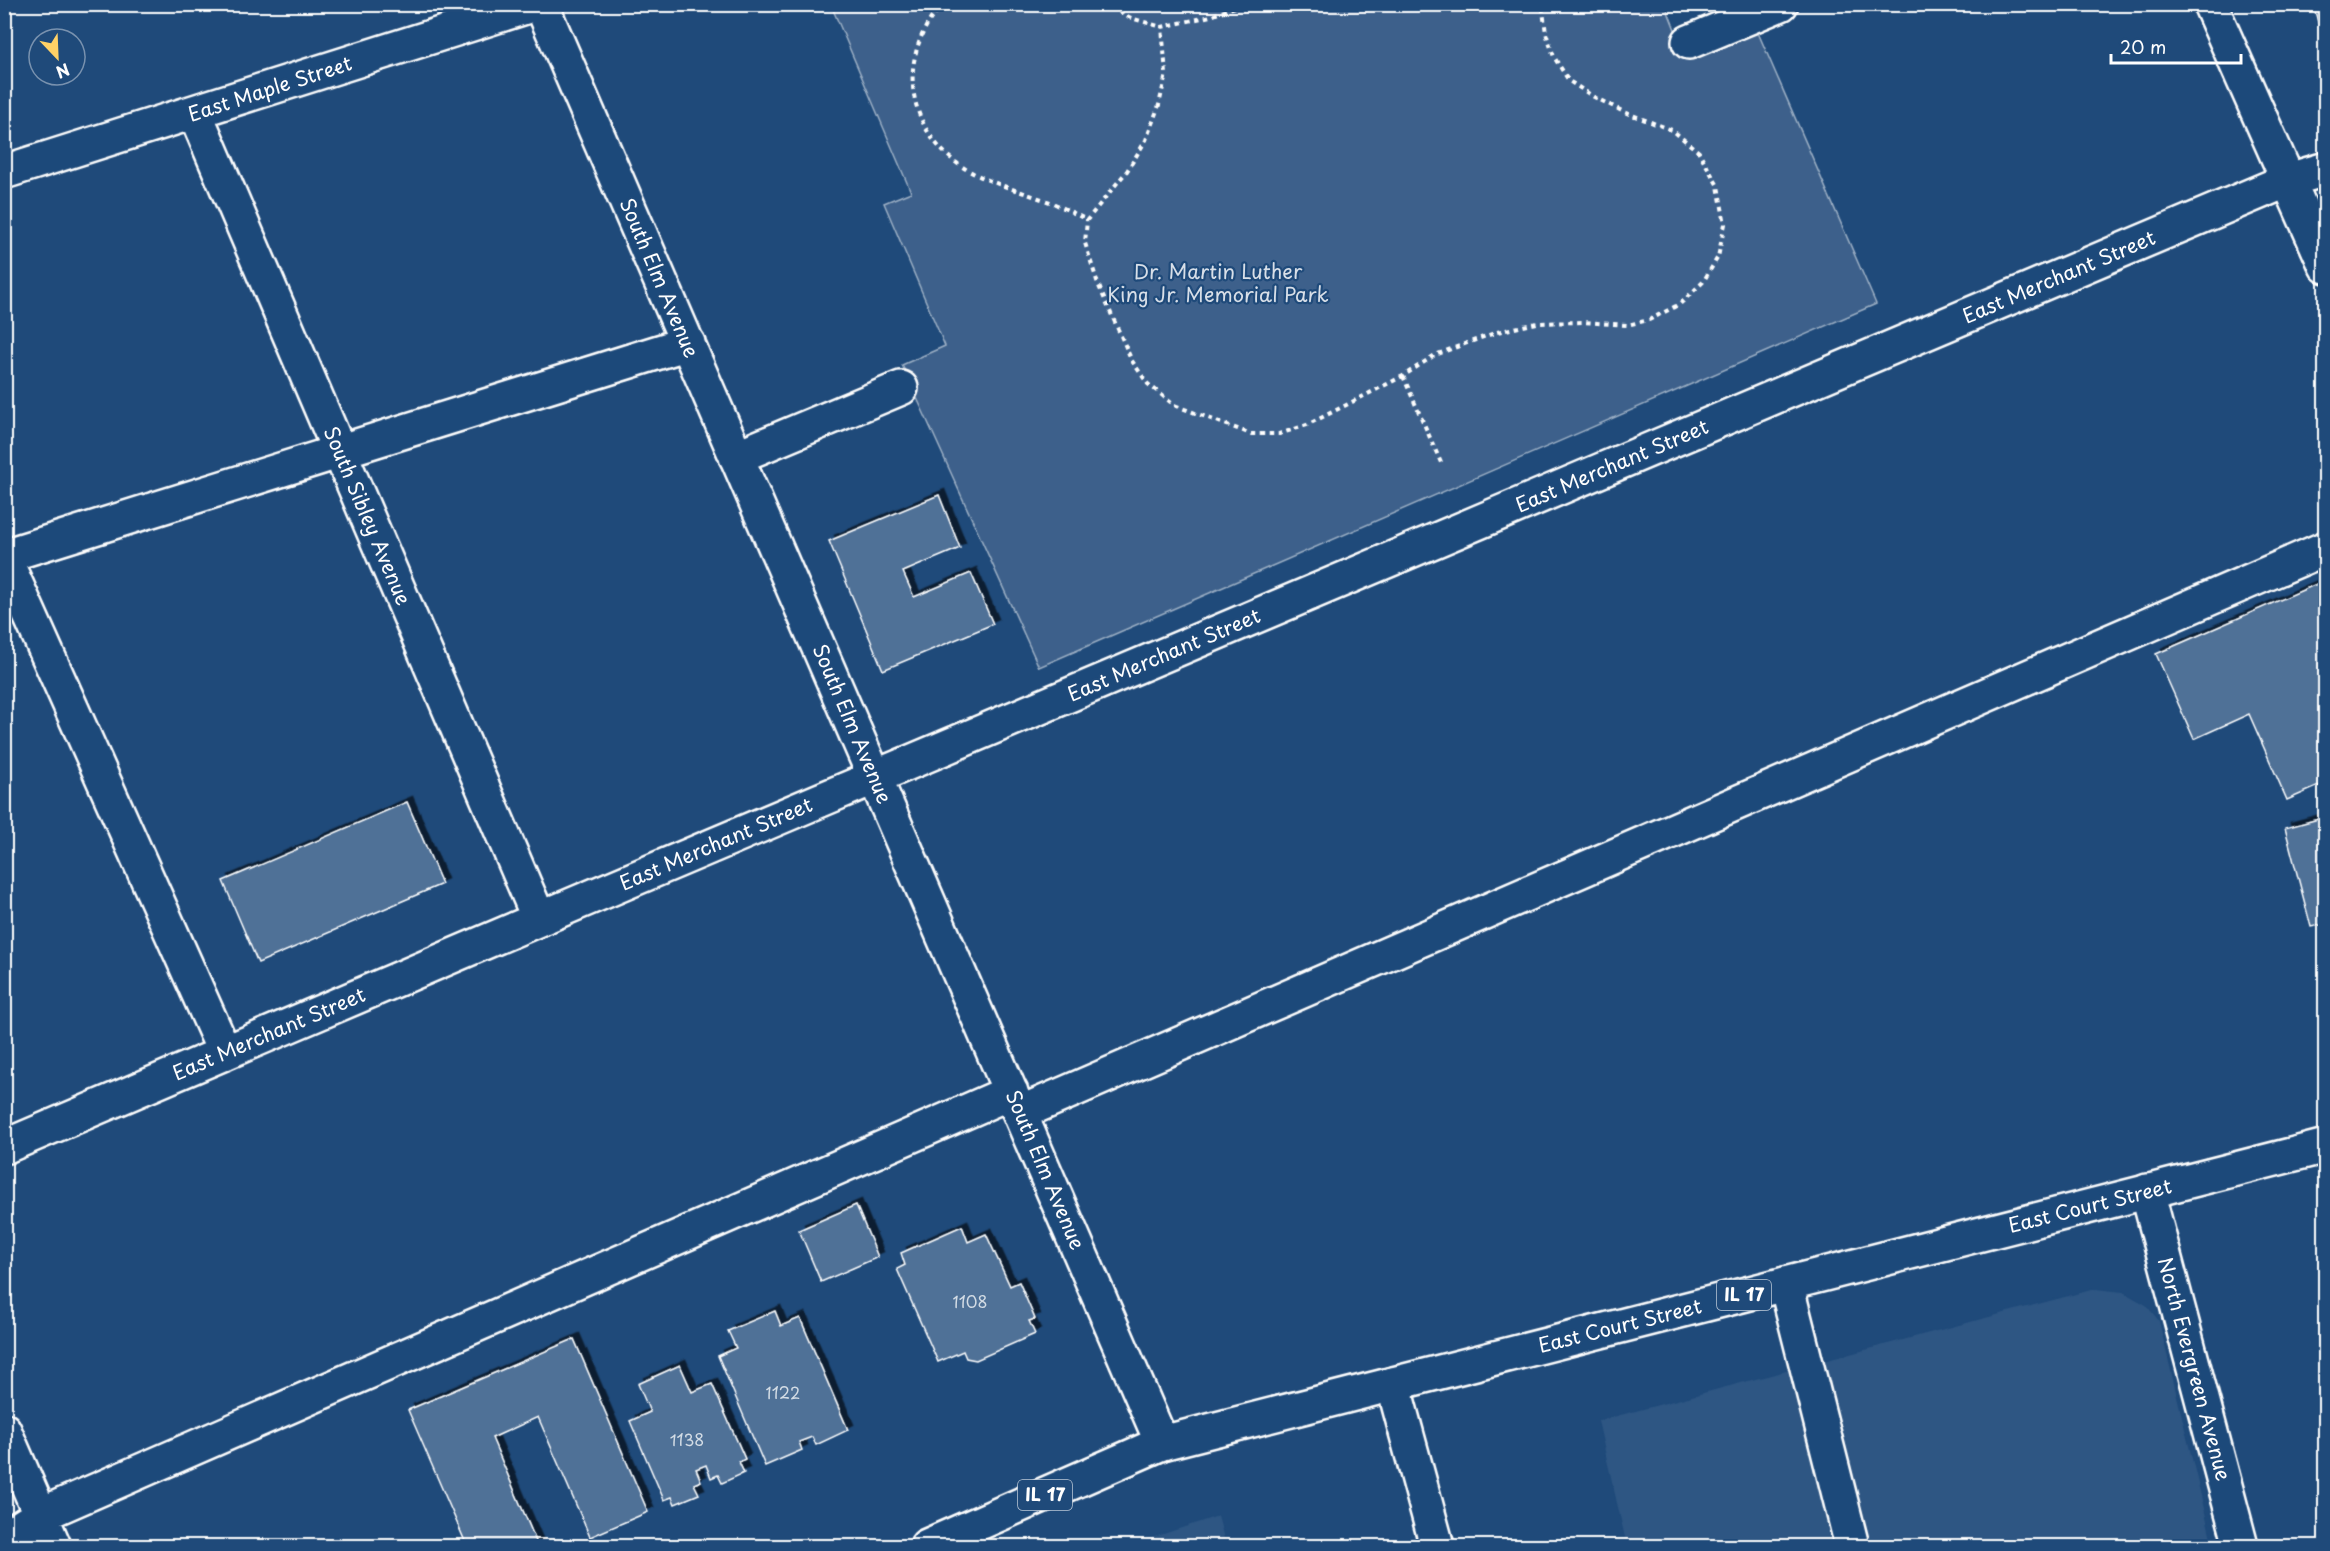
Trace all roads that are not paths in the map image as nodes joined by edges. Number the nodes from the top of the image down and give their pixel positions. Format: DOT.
graph roads {
  1 [pos="535,4"];
  2 [pos="542,4"];
  3 [pos="1781,4"];
  4 [pos="2210,4"];
  5 [pos="1689,42"];
  6 [pos="195,113"];
  7 [pos="2325,169"];
  8 [pos="4,172"];
  9 [pos="2288,180"];
  10 [pos="2325,266"];
  11 [pos="688,344"];
  12 [pos="901,388"];
  13 [pos="339,451"];
  14 [pos="736,457"];
  15 [pos="2325,548"];
  16 [pos="4,556"];
  17 [pos="875,778"];
  18 [pos="539,919"];
  19 [pos="225,1053"];
  20 [pos="1015,1102"];
  21 [pos="2325,1146"];
  22 [pos="4,1147"];
  23 [pos="2147,1191"];
  24 [pos="1786,1284"];
  25 [pos="1393,1384"];
  26 [pos="4,1430"];
  27 [pos="1162,1443"];
  28 [pos="40,1515"];
  29 [pos="4,1538"];
  30 [pos="54,1546"];
  31 [pos="927,1546"];
  32 [pos="1437,1546"];
  33 [pos="1852,1546"];
  34 [pos="2241,1546"];
  1 -- 6 [label="street, East Maple Street"];
  2 -- 11 [label="street, South Elm Avenue"];
  3 -- 5 [label="street"];
  4 -- 9 [label="street"];
  6 -- 8 [label="street, East Maple Street"];
  6 -- 13 [label="street, South Sibley Avenue"];
  7 -- 9 [label="street, East Merchant Street"];
  9 -- 10 [label="street"];
  9 -- 17 [label="street, East Merchant Street"];
  11 -- 13 [label="street"];
  11 -- 14 [label="street, South Elm Avenue"];
  12 -- 14 [label="street"];
  13 -- 16 [label="street"];
  13 -- 18 [label="street, South Sibley Avenue"];
  14 -- 17 [label="street, South Elm Avenue"];
  15 -- 20 [label="street"];
  16 -- 19 [label="street"];
  17 -- 18 [label="street, East Merchant Street"];
  17 -- 20 [label="street, South Elm Avenue"];
  18 -- 19 [label="street, East Merchant Street"];
  19 -- 22 [label="street, East Merchant Street"];
  20 -- 27 [label="street, South Elm Avenue"];
  20 -- 28 [label="street"];
  21 -- 23 [label="street, East Court Street / IL 17"];
  23 -- 24 [label="street, East Court Street / IL 17"];
  23 -- 34 [label="street, North Evergreen Avenue"];
  24 -- 25 [label="street, East Court Street / IL 17"];
  24 -- 33 [label="street"];
  25 -- 27 [label="street, East Court Street / IL 17"];
  25 -- 32 [label="street"];
  26 -- 28 [label="street"];
  27 -- 31 [label="street, East Court Street / IL 17"];
  28 -- 29 [label="street"];
  28 -- 30 [label="street"];
}
